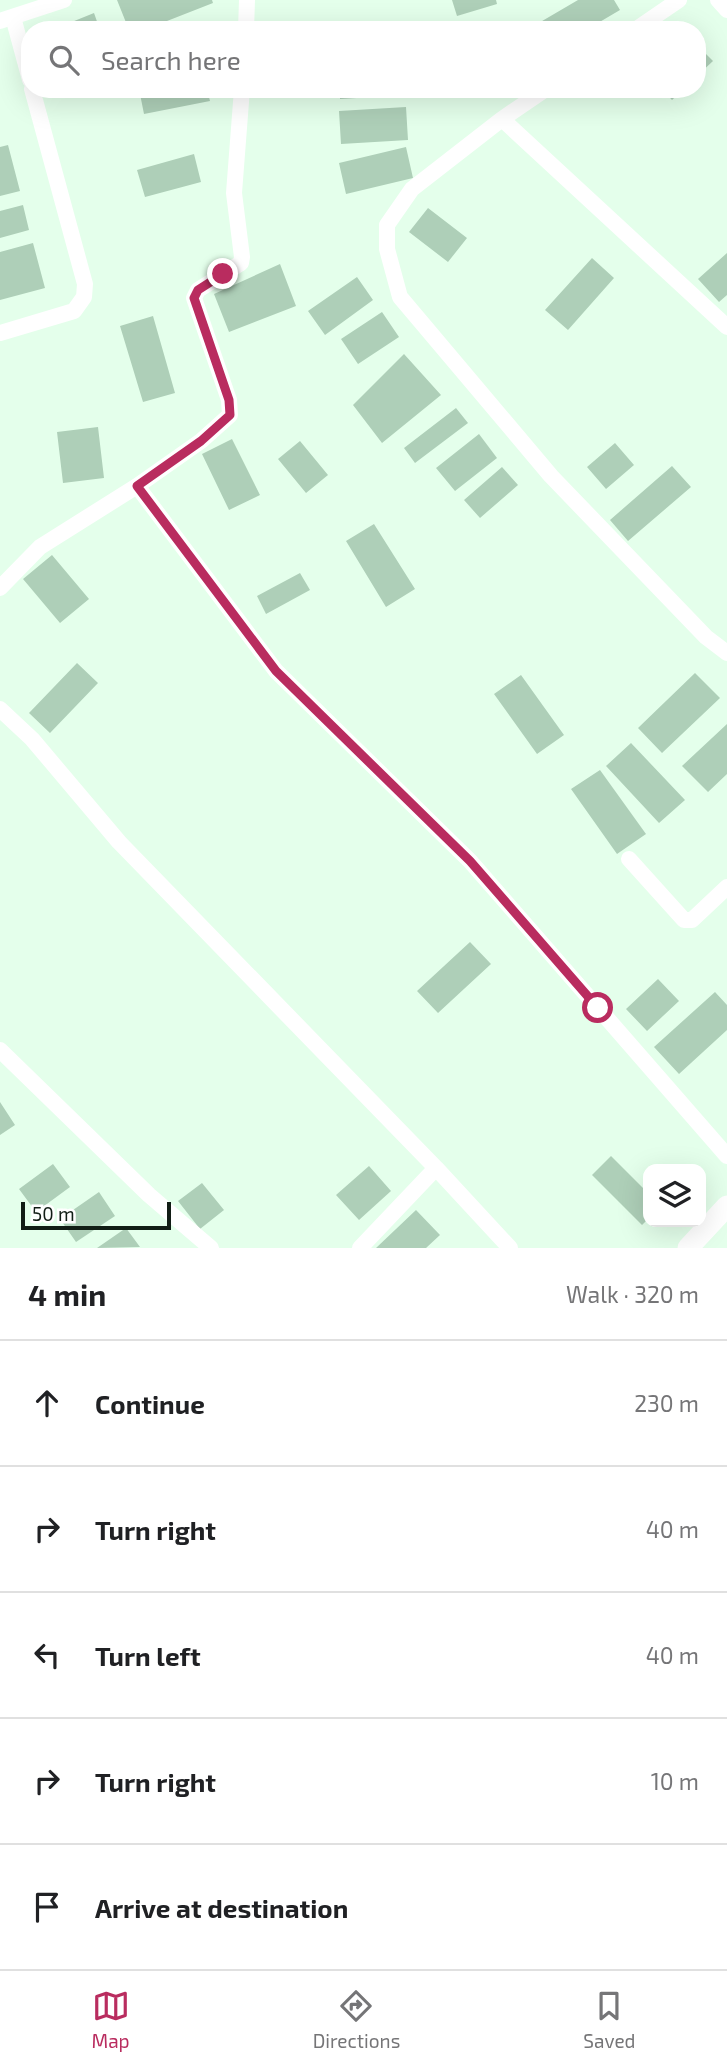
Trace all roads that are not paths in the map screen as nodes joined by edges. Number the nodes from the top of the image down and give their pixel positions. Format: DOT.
graph roads {
  1 [pos="64,0"];
  2 [pos="247,0"];
  3 [pos="679,0"];
  4 [pos="718,0"];
  5 [pos="727,9"];
  6 [pos="6,19"];
  7 [pos="246,21"];
  8 [pos="648,21"];
  9 [pos="21,57"];
  10 [pos="34,98"];
  11 [pos="241,98"];
  12 [pos="533,98"];
  13 [pos="502,119"];
  14 [pos="727,327"];
  15 [pos="0,333"];
  16 [pos="137,486"];
  17 [pos="0,588"];
  18 [pos="727,653"];
  19 [pos="0,709"];
  20 [pos="629,859"];
  21 [pos="727,887"];
  22 [pos="0,1050"];
  23 [pos="727,1156"];
  24 [pos="436,1168"];
  25 [pos="726,1209"];
  26 [pos="211,1248"];
  27 [pos="360,1248"];
  28 [pos="510,1248"];
  29 [pos="688,1248"];
  1 -- 6 [label="street"];
  2 -- 7 [label="street"];
  3 -- 8 [label="street"];
  4 -- 5 [label="street"];
  6 -- 9 [label="street"];
  10 -- 15 [label="street"];
  11 -- 16 [label="street"];
  12 -- 13 [label="street"];
  13 -- 14 [label="street"];
  13 -- 18 [label="street"];
  16 -- 17 [label="street"];
  16 -- 23 [label="street"];
  19 -- 24 [label="street"];
  20 -- 21 [label="street"];
  22 -- 26 [label="street"];
  24 -- 27 [label="street"];
  24 -- 28 [label="street"];
  25 -- 29 [label="street"];
}
